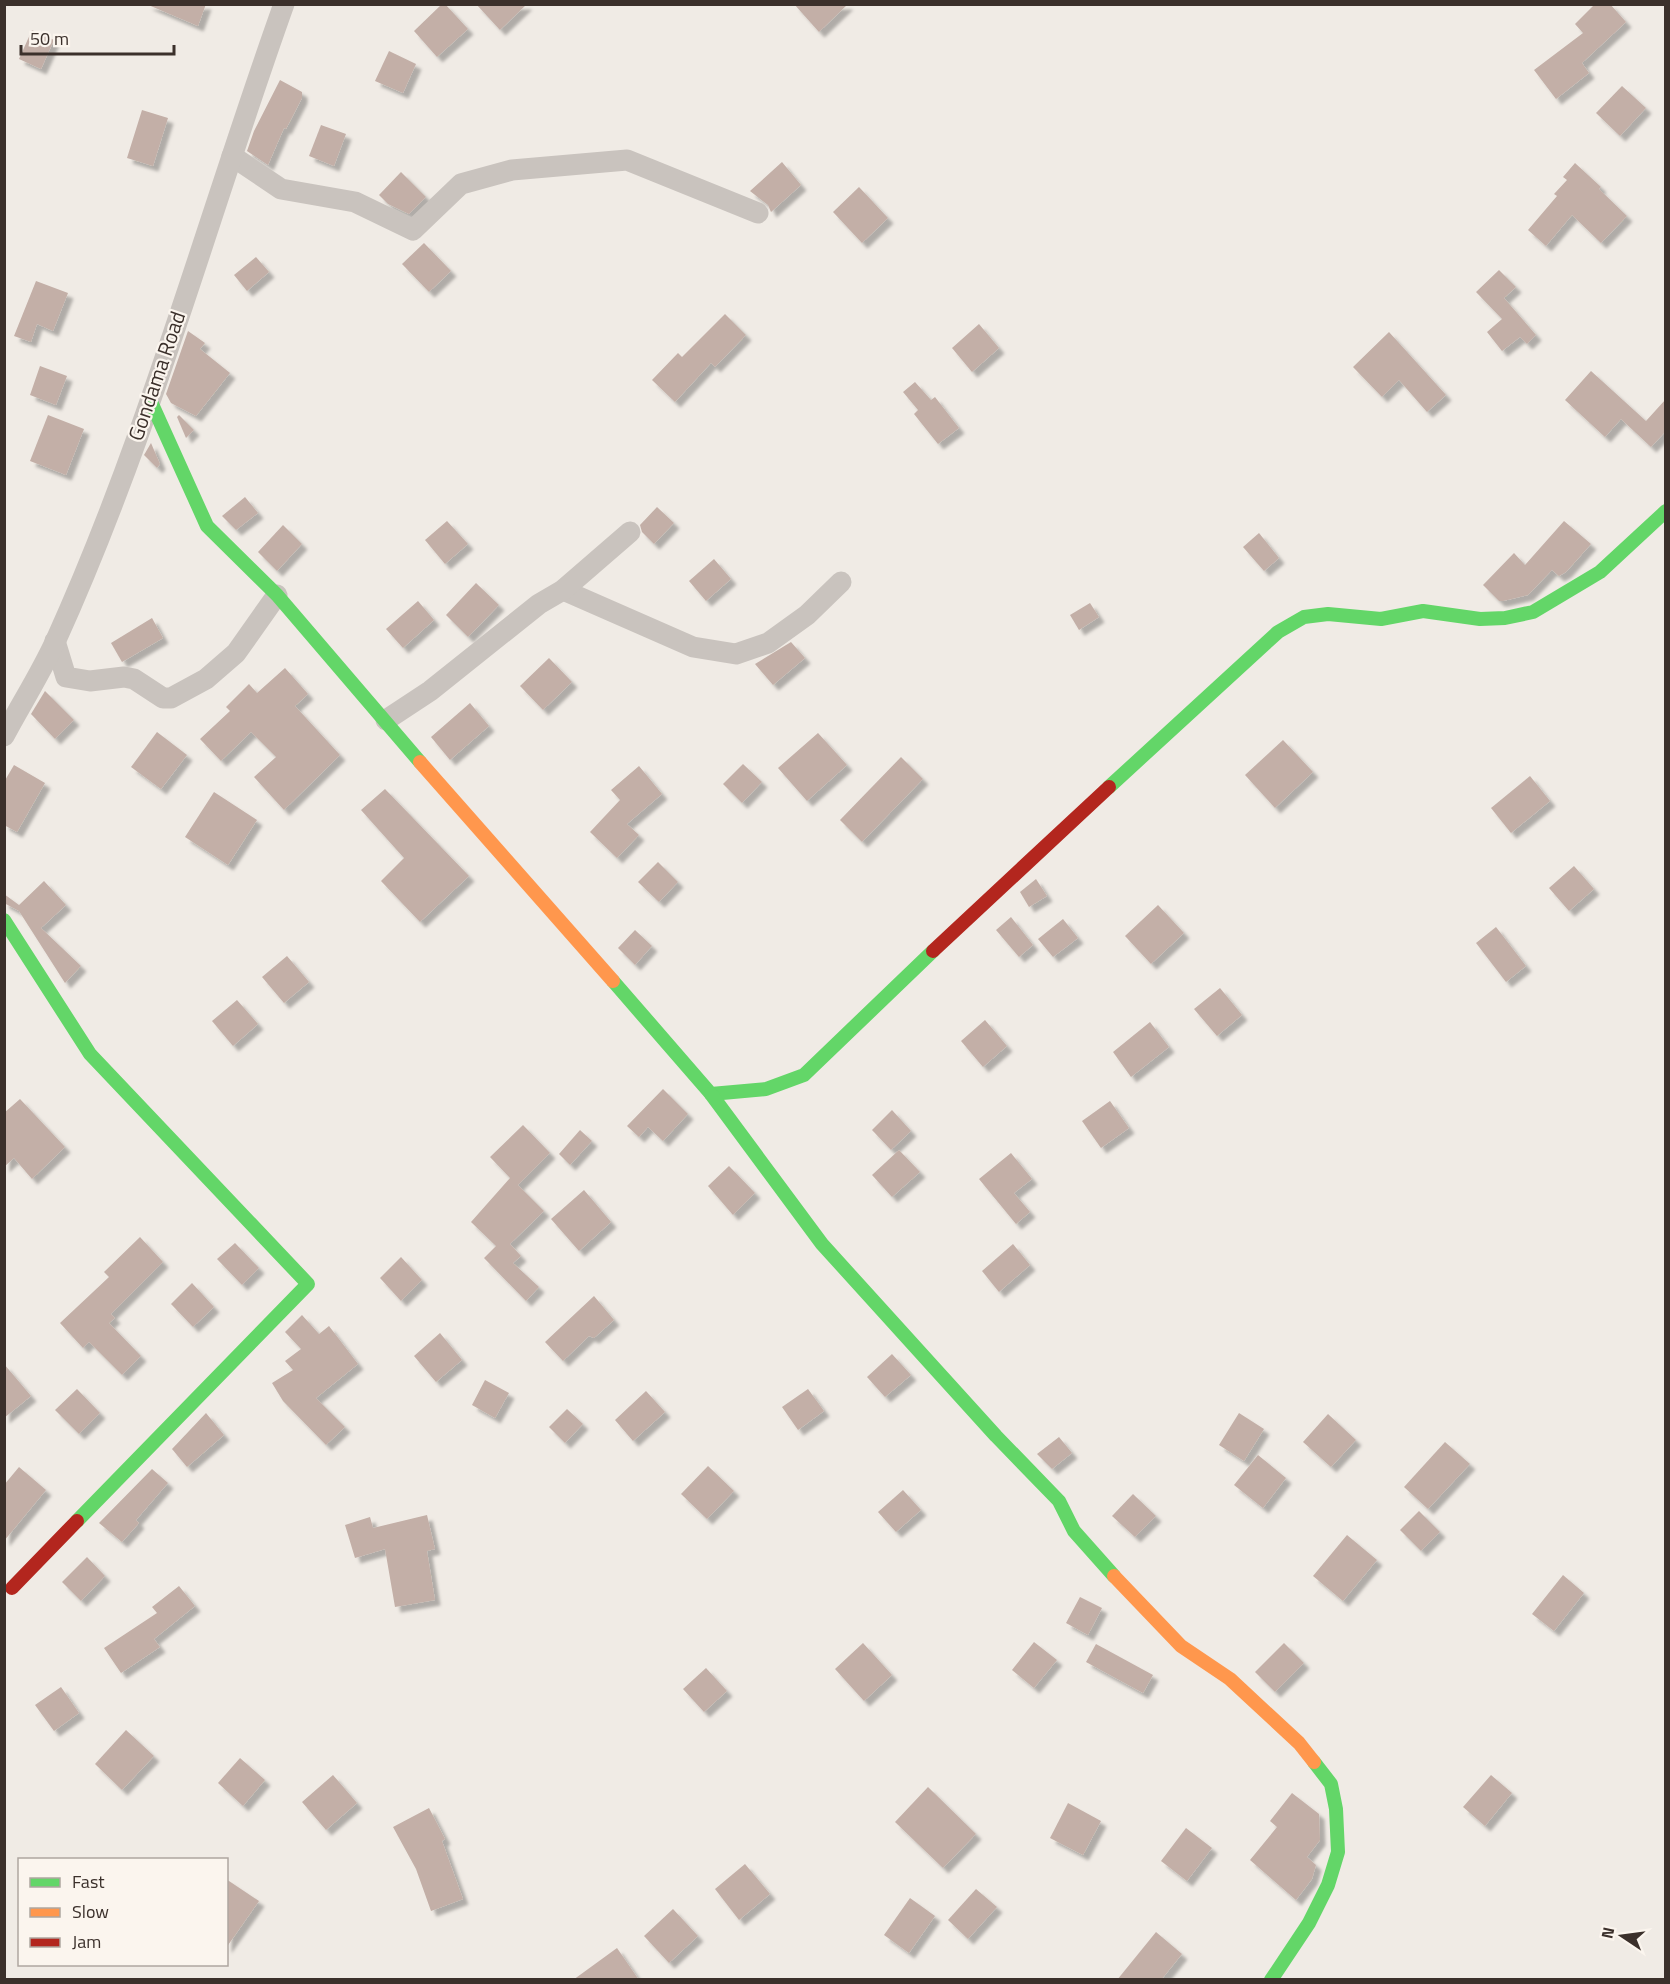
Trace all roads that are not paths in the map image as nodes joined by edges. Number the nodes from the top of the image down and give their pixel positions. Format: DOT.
graph roads {
  1 [pos="284,4"];
  2 [pos="232,156"];
  3 [pos="758,213"];
  4 [pos="151,402"];
  5 [pos="1665,511"];
  6 [pos="630,532"];
  7 [pos="841,582"];
  8 [pos="563,590"];
  9 [pos="277,595"];
  10 [pos="55,641"];
  11 [pos="386,720"];
  12 [pos="4,736"];
  13 [pos="4,920"];
  14 [pos="711,1094"];
  15 [pos="12,1588"];
  16 [pos="1270,1980"];
  1 -- 2 [label="street, Gondama Road"];
  2 -- 3 [label="street"];
  2 -- 4 [label="street, Gondama Road"];
  4 -- 9 [label="street"];
  4 -- 10 [label="street, Gondama Road"];
  5 -- 14 [label="street"];
  6 -- 8 [label="street"];
  7 -- 8 [label="street"];
  8 -- 11 [label="street"];
  9 -- 10 [label="street"];
  9 -- 11 [label="street"];
  10 -- 12 [label="street, Gondama Road"];
  11 -- 14 [label="street"];
  13 -- 15 [label="street"];
  14 -- 16 [label="street"];
}
